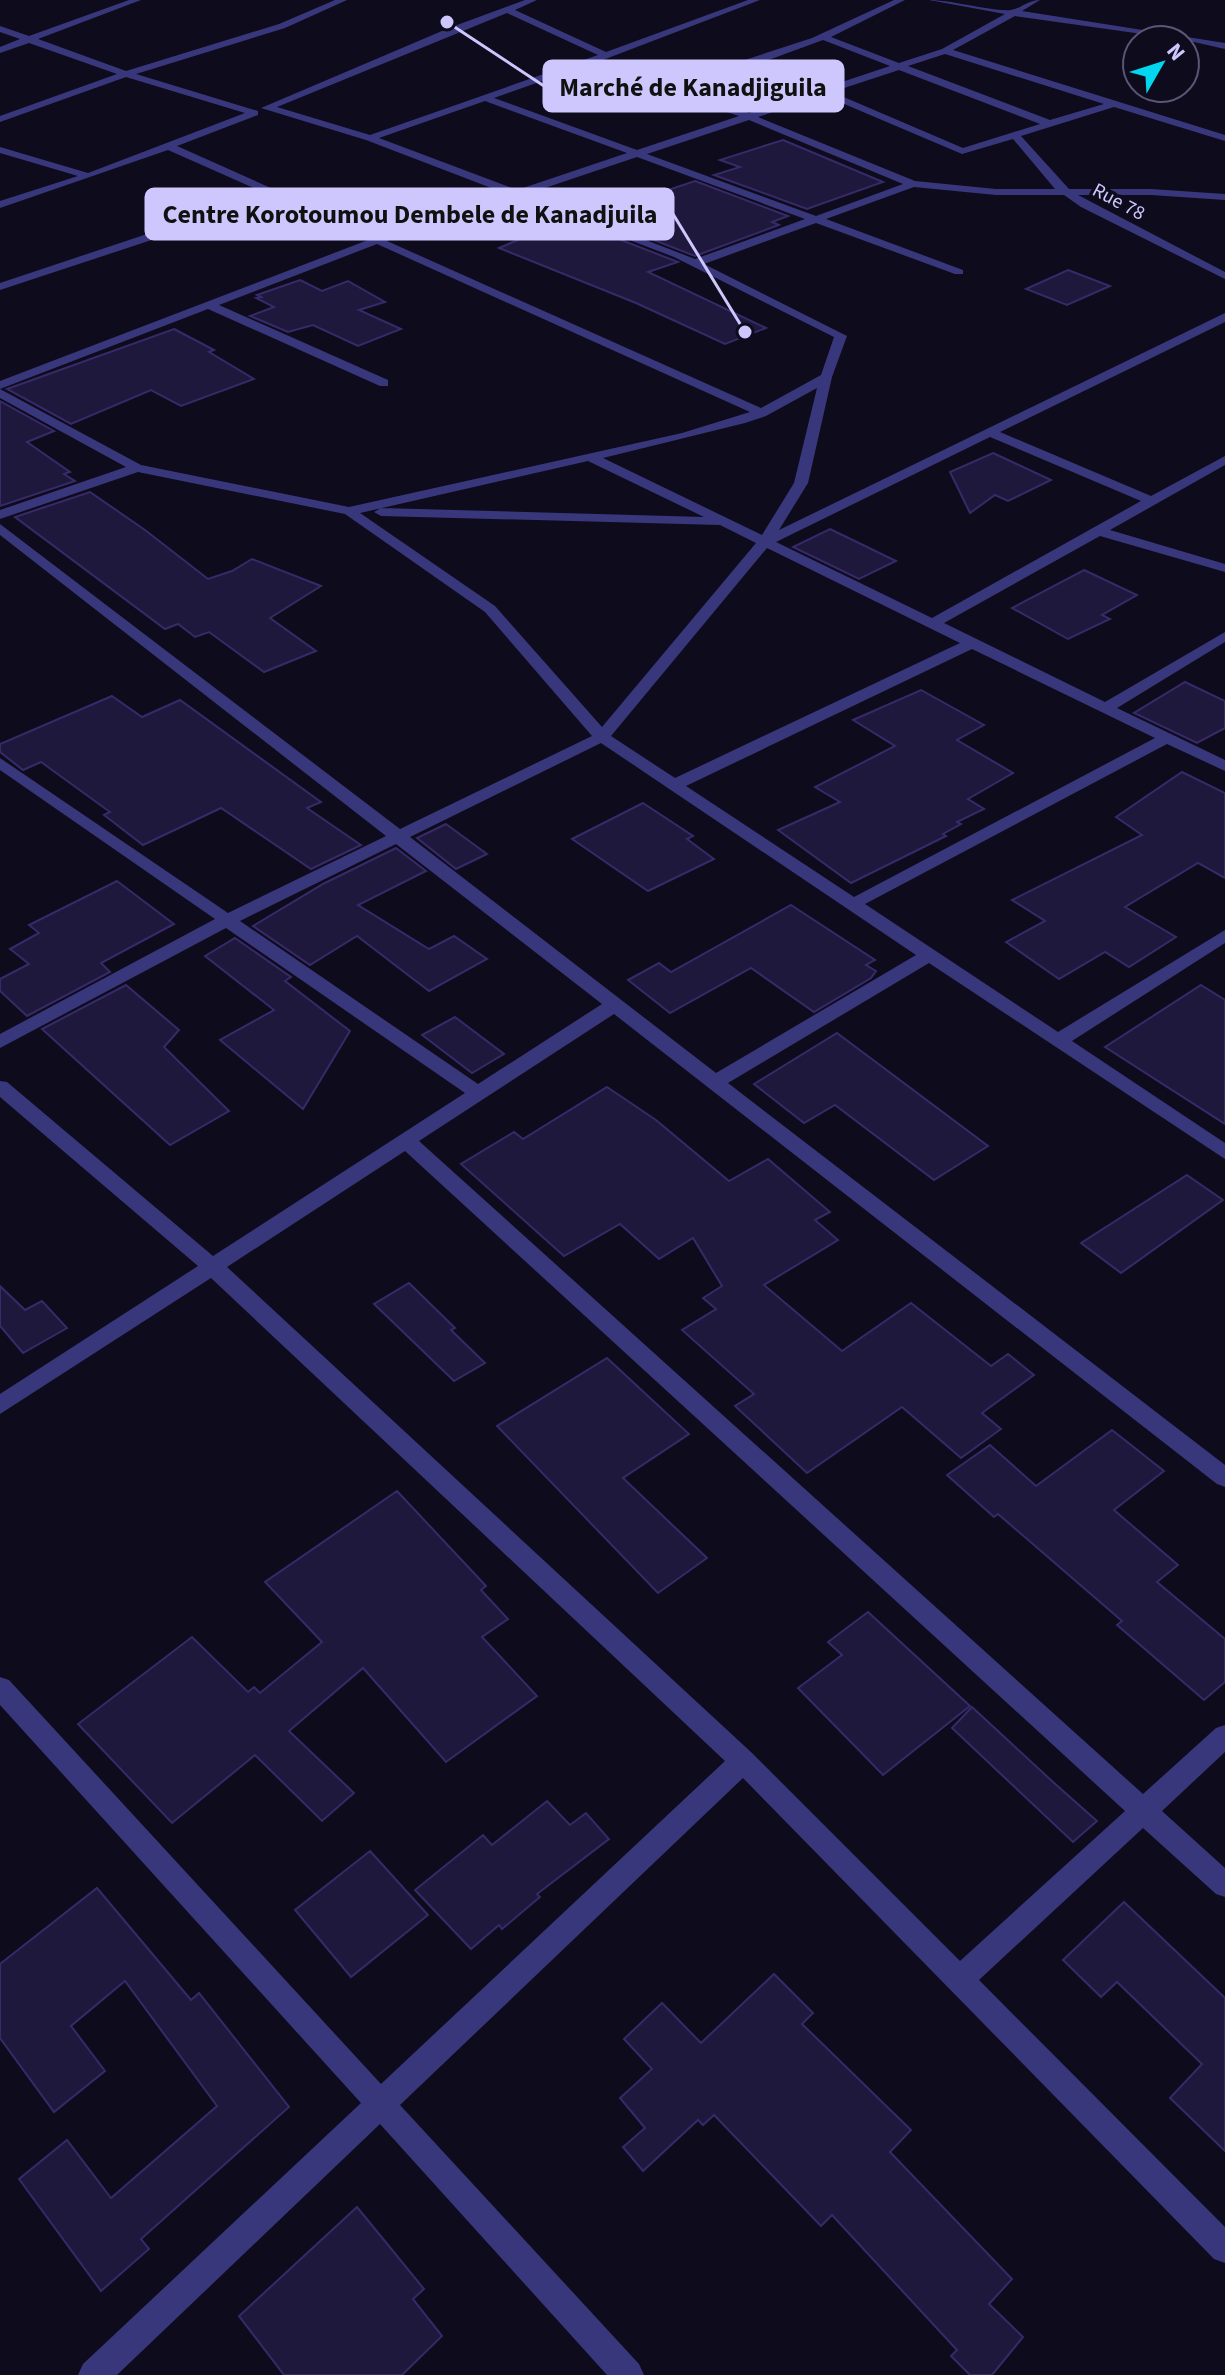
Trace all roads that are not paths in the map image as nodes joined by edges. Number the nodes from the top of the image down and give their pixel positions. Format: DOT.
graph roads {
  1 [pos="137,0"];
  2 [pos="343,0"];
  3 [pos="533,0"];
  4 [pos="756,0"];
  5 [pos="901,0"];
  6 [pos="933,0"];
  7 [pos="1036,0"];
  8 [pos="508,10"];
  9 [pos="1013,13"];
  10 [pos="0,29"];
  11 [pos="825,38"];
  12 [pos="29,39"];
  13 [pos="1225,46"];
  14 [pos="0,50"];
  15 [pos="945,51"];
  16 [pos="603,54"];
  17 [pos="753,61"];
  18 [pos="583,62"];
  19 [pos="898,66"];
  20 [pos="126,74"];
  21 [pos="665,89"];
  22 [pos="823,91"];
  23 [pos="486,98"];
  24 [pos="1113,104"];
  25 [pos="268,107"];
  26 [pos="255,113"];
  27 [pos="748,116"];
  28 [pos="0,119"];
  29 [pos="1050,124"];
  30 [pos="1015,135"];
  31 [pos="370,138"];
  32 [pos="1225,138"];
  33 [pos="168,146"];
  34 [pos="0,150"];
  35 [pos="636,154"];
  36 [pos="89,176"];
  37 [pos="913,184"];
  38 [pos="1068,193"];
  39 [pos="517,194"];
  40 [pos="276,195"];
  41 [pos="1225,197"];
  42 [pos="0,205"];
  43 [pos="816,220"];
  44 [pos="378,240"];
  45 [pos="695,263"];
  46 [pos="959,272"];
  47 [pos="1225,276"];
  48 [pos="0,287"];
  49 [pos="209,305"];
  50 [pos="1225,317"];
  51 [pos="826,377"];
  52 [pos="384,383"];
  53 [pos="0,385"];
  54 [pos="0,393"];
  55 [pos="762,413"];
  56 [pos="989,432"];
  57 [pos="590,457"];
  58 [pos="1225,460"];
  59 [pos="137,468"];
  60 [pos="1152,501"];
  61 [pos="349,511"];
  62 [pos="0,515"];
  63 [pos="724,523"];
  64 [pos="0,528"];
  65 [pos="1098,531"];
  66 [pos="765,542"];
  67 [pos="1225,568"];
  68 [pos="932,624"];
  69 [pos="1225,636"];
  70 [pos="972,643"];
  71 [pos="1106,708"];
  72 [pos="602,737"];
  73 [pos="1166,738"];
  74 [pos="0,763"];
  75 [pos="1225,766"];
  76 [pos="674,785"];
  77 [pos="398,836"];
  78 [pos="853,904"];
  79 [pos="227,920"];
  80 [pos="1225,935"];
  81 [pos="929,955"];
  82 [pos="614,1005"];
  83 [pos="1058,1041"];
  84 [pos="0,1042"];
  85 [pos="715,1082"];
  86 [pos="0,1087"];
  87 [pos="479,1094"];
  88 [pos="406,1141"];
  89 [pos="1225,1152"];
  90 [pos="213,1267"];
  91 [pos="0,1405"];
  92 [pos="1225,1478"];
  93 [pos="0,1688"];
  94 [pos="1225,1736"];
  95 [pos="743,1761"];
  96 [pos="1144,1811"];
  97 [pos="1225,1885"];
  98 [pos="959,1980"];
  99 [pos="380,2104"];
  100 [pos="1225,2248"];
  101 [pos="94,2375"];
  102 [pos="628,2375"];
  1 -- 12 [label="street"];
  2 -- 20 [label="street"];
  3 -- 8 [label="street"];
  4 -- 16 [label="street"];
  5 -- 11 [label="street"];
  6 -- 9 [label="street"];
  7 -- 9 [label="street"];
  8 -- 16 [label="street"];
  8 -- 25 [label="street"];
  9 -- 13 [label="street"];
  9 -- 15 [label="street"];
  10 -- 12 [label="street"];
  11 -- 17 [label="street"];
  11 -- 19 [label="street"];
  12 -- 14 [label="street"];
  12 -- 20 [label="street"];
  15 -- 19 [label="street"];
  15 -- 24 [label="street"];
  16 -- 18 [label="street"];
  17 -- 21 [label="street"];
  17 -- 22 [label="street"];
  18 -- 21 [label="street"];
  18 -- 23 [label="street"];
  19 -- 22 [label="street"];
  19 -- 29 [label="street"];
  20 -- 26 [label="street"];
  20 -- 28 [label="street"];
  21 -- 27 [label="street"];
  22 -- 27 [label="street"];
  22 -- 30 [label="street"];
  23 -- 31 [label="street"];
  23 -- 35 [label="street"];
  24 -- 29 [label="street"];
  24 -- 32 [label="street"];
  25 -- 26 [label="street"];
  25 -- 31 [label="street"];
  26 -- 33 [label="street"];
  27 -- 35 [label="street"];
  27 -- 37 [label="street"];
  29 -- 30 [label="street"];
  30 -- 38 [label="street, Rue 78"];
  31 -- 39 [label="street"];
  33 -- 36 [label="street"];
  33 -- 40 [label="street"];
  34 -- 36 [label="street"];
  35 -- 39 [label="street"];
  35 -- 43 [label="street"];
  36 -- 42 [label="street"];
  37 -- 38 [label="street"];
  37 -- 43 [label="street"];
  38 -- 41 [label="street"];
  38 -- 47 [label="street, Rue 78"];
  39 -- 44 [label="street"];
  39 -- 45 [label="street"];
  40 -- 44 [label="street"];
  40 -- 48 [label="street"];
  43 -- 45 [label="street"];
  43 -- 46 [label="street"];
  44 -- 49 [label="street"];
  44 -- 55 [label="street"];
  45 -- 51 [label="street"];
  49 -- 52 [label="street"];
  49 -- 53 [label="street"];
  50 -- 56 [label="street"];
  51 -- 55 [label="street"];
  51 -- 66 [label="street"];
  54 -- 59 [label="street"];
  55 -- 57 [label="street"];
  56 -- 60 [label="street"];
  56 -- 66 [label="street"];
  57 -- 61 [label="street"];
  57 -- 63 [label="street"];
  58 -- 60 [label="street"];
  59 -- 61 [label="street"];
  59 -- 62 [label="street"];
  60 -- 65 [label="street"];
  61 -- 63 [label="street"];
  61 -- 72 [label="street"];
  63 -- 66 [label="street"];
  64 -- 77 [label="street"];
  65 -- 67 [label="street"];
  65 -- 68 [label="street"];
  66 -- 68 [label="street"];
  66 -- 72 [label="street"];
  68 -- 70 [label="street"];
  69 -- 71 [label="street"];
  70 -- 71 [label="street"];
  70 -- 76 [label="street"];
  71 -- 73 [label="street"];
  72 -- 76 [label="street"];
  72 -- 77 [label="street"];
  73 -- 75 [label="street"];
  73 -- 78 [label="street"];
  74 -- 79 [label="street"];
  76 -- 78 [label="street"];
  77 -- 79 [label="street"];
  77 -- 82 [label="street"];
  78 -- 81 [label="street"];
  79 -- 84 [label="street"];
  79 -- 87 [label="street"];
  80 -- 83 [label="street"];
  81 -- 83 [label="street"];
  81 -- 85 [label="street"];
  82 -- 85 [label="street"];
  82 -- 87 [label="street"];
  83 -- 89 [label="street"];
  85 -- 92 [label="street"];
  86 -- 90 [label="street"];
  87 -- 88 [label="street"];
  88 -- 90 [label="street"];
  88 -- 96 [label="street"];
  90 -- 91 [label="street"];
  90 -- 95 [label="street"];
  93 -- 99 [label="street"];
  94 -- 96 [label="street"];
  95 -- 98 [label="street"];
  95 -- 99 [label="street"];
  96 -- 97 [label="street"];
  96 -- 98 [label="street"];
  98 -- 100 [label="street"];
  99 -- 101 [label="street"];
  99 -- 102 [label="street"];
}
